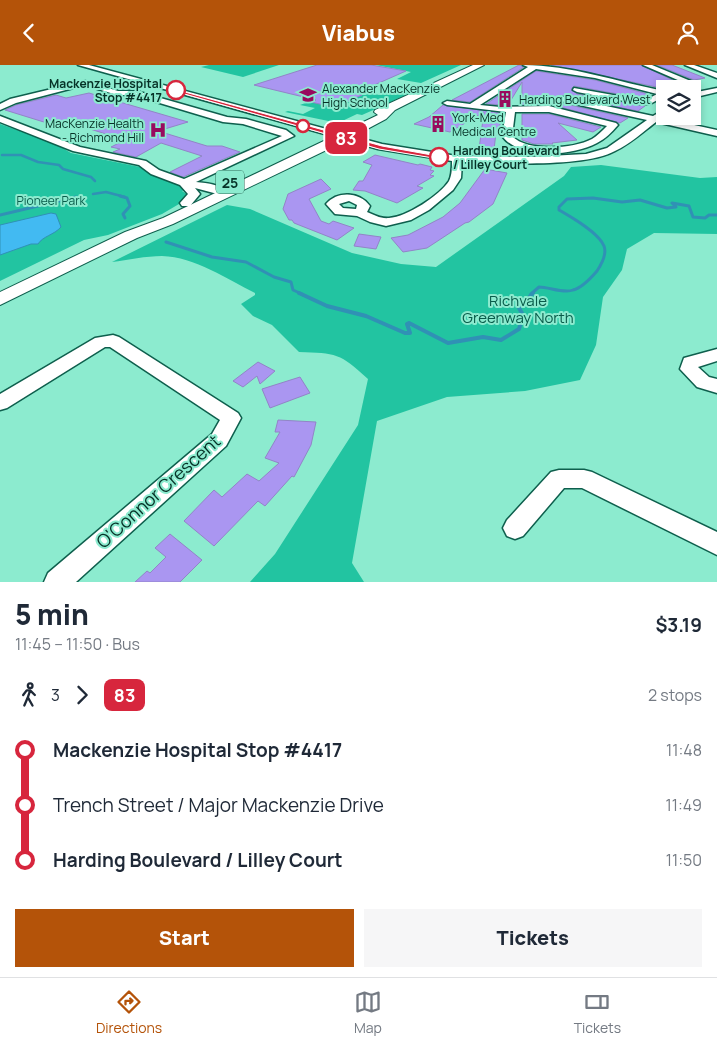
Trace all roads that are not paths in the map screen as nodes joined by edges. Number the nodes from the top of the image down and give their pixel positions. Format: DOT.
graph roads {
  1 [pos="81,65"];
  2 [pos="480,65"];
  3 [pos="526,65"];
  4 [pos="646,65"];
  5 [pos="688,65"];
  6 [pos="535,66"];
  7 [pos="603,67"];
  8 [pos="595,76"];
  9 [pos="717,76"];
  10 [pos="682,80"];
  11 [pos="577,90"];
  12 [pos="717,90"];
  13 [pos="656,91"];
  14 [pos="701,93"];
  15 [pos="701,95"];
  16 [pos="656,98"];
  17 [pos="717,98"];
  18 [pos="564,99"];
  19 [pos="447,103"];
  20 [pos="472,106"];
  21 [pos="0,107"];
  22 [pos="549,109"];
  23 [pos="510,111"];
  24 [pos="0,119"];
  25 [pos="654,119"];
  26 [pos="340,133"];
  27 [pos="717,133"];
  28 [pos="457,159"];
  29 [pos="184,183"];
  30 [pos="220,191"];
  31 [pos="186,203"];
  32 [pos="360,213"];
  33 [pos="131,235"];
  34 [pos="0,299"];
  35 [pos="717,355"];
  36 [pos="717,386"];
  37 [pos="0,403"];
  38 [pos="516,528"];
  39 [pos="717,544"];
  40 [pos="57,582"];
  1 -- 26 [label="street"];
  2 -- 26 [label="main road, 25"];
  3 -- 6 [label="street"];
  4 -- 10 [label="street"];
  5 -- 9 [label="street"];
  6 -- 8 [label="street"];
  6 -- 20 [label="street"];
  7 -- 8 [label="street"];
  8 -- 11 [label="street"];
  8 -- 13 [label="street"];
  11 -- 16 [label="street"];
  11 -- 18 [label="street"];
  12 -- 14 [label="street"];
  15 -- 17 [label="street"];
  18 -- 22 [label="street"];
  18 -- 25 [label="street"];
  19 -- 20 [label="street"];
  20 -- 23 [label="street"];
  21 -- 29 [label="street"];
  22 -- 23 [label="street"];
  22 -- 23 [label="street"];
  24 -- 29 [label="street"];
  25 -- 27 [label="street"];
  25 -- 28 [label="street"];
  26 -- 28 [label="street"];
  26 -- 30 [label="main road, 25"];
  28 -- 32 [label="street"];
  29 -- 30 [label="street"];
  29 -- 31 [label="street"];
  30 -- 31 [label="main road, 25"];
  30 -- 33 [label="main road, 25"];
  31 -- 33 [label="main road, 25"];
  33 -- 34 [label="main road, 25"];
  35 -- 36 [label="street"];
  37 -- 40 [label="street, O'Connor Crescent"];
  38 -- 39 [label="street"];
}
